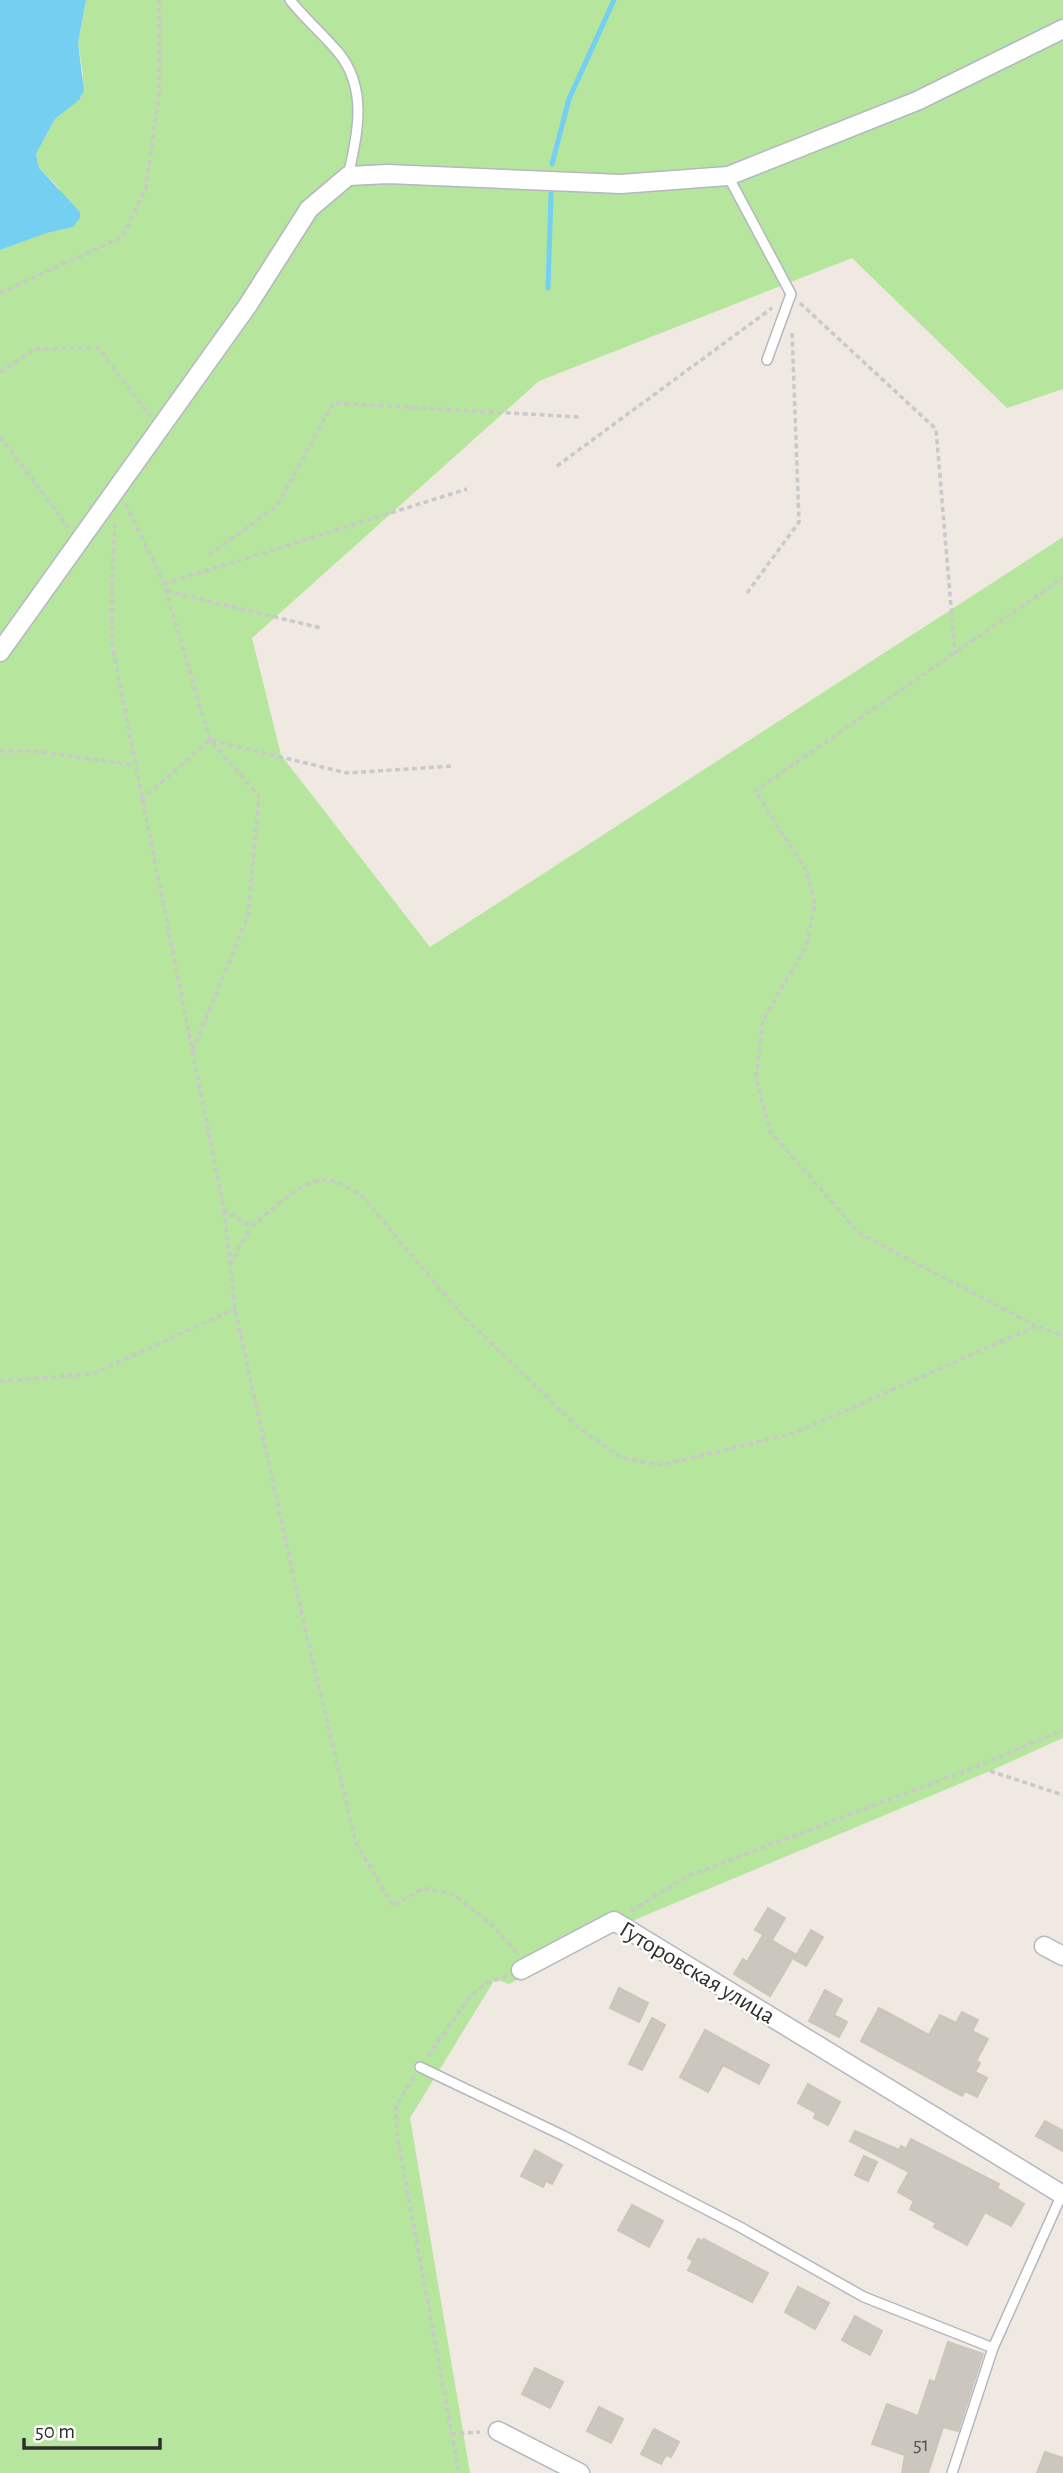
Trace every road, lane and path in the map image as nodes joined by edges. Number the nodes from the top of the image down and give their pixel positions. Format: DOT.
graph roads {
  1 [pos="159,0"];
  2 [pos="290,0"];
  3 [pos="1063,29"];
  4 [pos="348,176"];
  5 [pos="728,176"];
  6 [pos="0,293"];
  7 [pos="791,294"];
  8 [pos="767,360"];
  9 [pos="0,372"];
  10 [pos="579,417"];
  11 [pos="159,429"];
  12 [pos="0,437"];
  13 [pos="557,466"];
  14 [pos="118,486"];
  15 [pos="467,489"];
  16 [pos="79,541"];
  17 [pos="209,555"];
  18 [pos="1063,578"];
  19 [pos="164,584"];
  20 [pos="166,591"];
  21 [pos="747,593"];
  22 [pos="321,628"];
  23 [pos="0,652"];
  24 [pos="955,654"];
  25 [pos="210,740"];
  26 [pos="0,751"];
  27 [pos="134,765"];
  28 [pos="453,766"];
  29 [pos="141,800"];
  30 [pos="192,1053"];
  31 [pos="224,1210"];
  32 [pos="251,1227"];
  33 [pos="230,1265"];
  34 [pos="235,1309"];
  35 [pos="1036,1326"];
  36 [pos="1063,1335"];
  37 [pos="0,1381"];
  38 [pos="1063,1730"];
  39 [pos="990,1771"];
  40 [pos="1063,1796"];
  41 [pos="614,1921"];
  42 [pos="1044,1946"];
  43 [pos="1063,1956"];
  44 [pos="521,1970"];
  45 [pos="421,2067"];
  46 [pos="1062,2194"];
  47 [pos="993,2348"];
  48 [pos="498,2431"];
  49 [pos="451,2434"];
  50 [pos="459,2473"];
  51 [pos="579,2473"];
  52 [pos="952,2473"];
  1 -- 6 [label="path"];
  2 -- 4 [label="lane"];
  3 -- 5 [label="street"];
  4 -- 5 [label="street"];
  4 -- 11 [label="street"];
  5 -- 7 [label="lane"];
  7 -- 8 [label="lane"];
  7 -- 13 [label="path"];
  7 -- 21 [label="path"];
  7 -- 24 [label="path"];
  9 -- 11 [label="path"];
  10 -- 17 [label="path"];
  11 -- 14 [label="street"];
  12 -- 16 [label="path"];
  14 -- 16 [label="street"];
  14 -- 19 [label="path"];
  14 -- 27 [label="path"];
  15 -- 19 [label="path"];
  16 -- 23 [label="street"];
  18 -- 24 [label="path"];
  19 -- 20 [label="path"];
  20 -- 22 [label="path"];
  20 -- 25 [label="path"];
  24 -- 35 [label="path"];
  25 -- 28 [label="path"];
  25 -- 29 [label="path"];
  25 -- 30 [label="path"];
  26 -- 27 [label="path"];
  27 -- 29 [label="path"];
  29 -- 30 [label="path"];
  30 -- 31 [label="path"];
  31 -- 32 [label="path"];
  31 -- 33 [label="path"];
  32 -- 33 [label="path"];
  32 -- 35 [label="path"];
  33 -- 34 [label="path"];
  34 -- 37 [label="path"];
  34 -- 44 [label="path"];
  35 -- 36 [label="path"];
  38 -- 41 [label="path"];
  39 -- 40 [label="path"];
  41 -- 44 [label="street, Гуторовская улица"];
  41 -- 46 [label="street, Гуторовская улица"];
  42 -- 43 [label="street"];
  44 -- 45 [label="path"];
  45 -- 47 [label="lane"];
  45 -- 49 [label="path"];
  46 -- 47 [label="lane"];
  47 -- 52 [label="lane"];
  48 -- 49 [label="path"];
  48 -- 51 [label="street"];
  49 -- 50 [label="path"];
}
